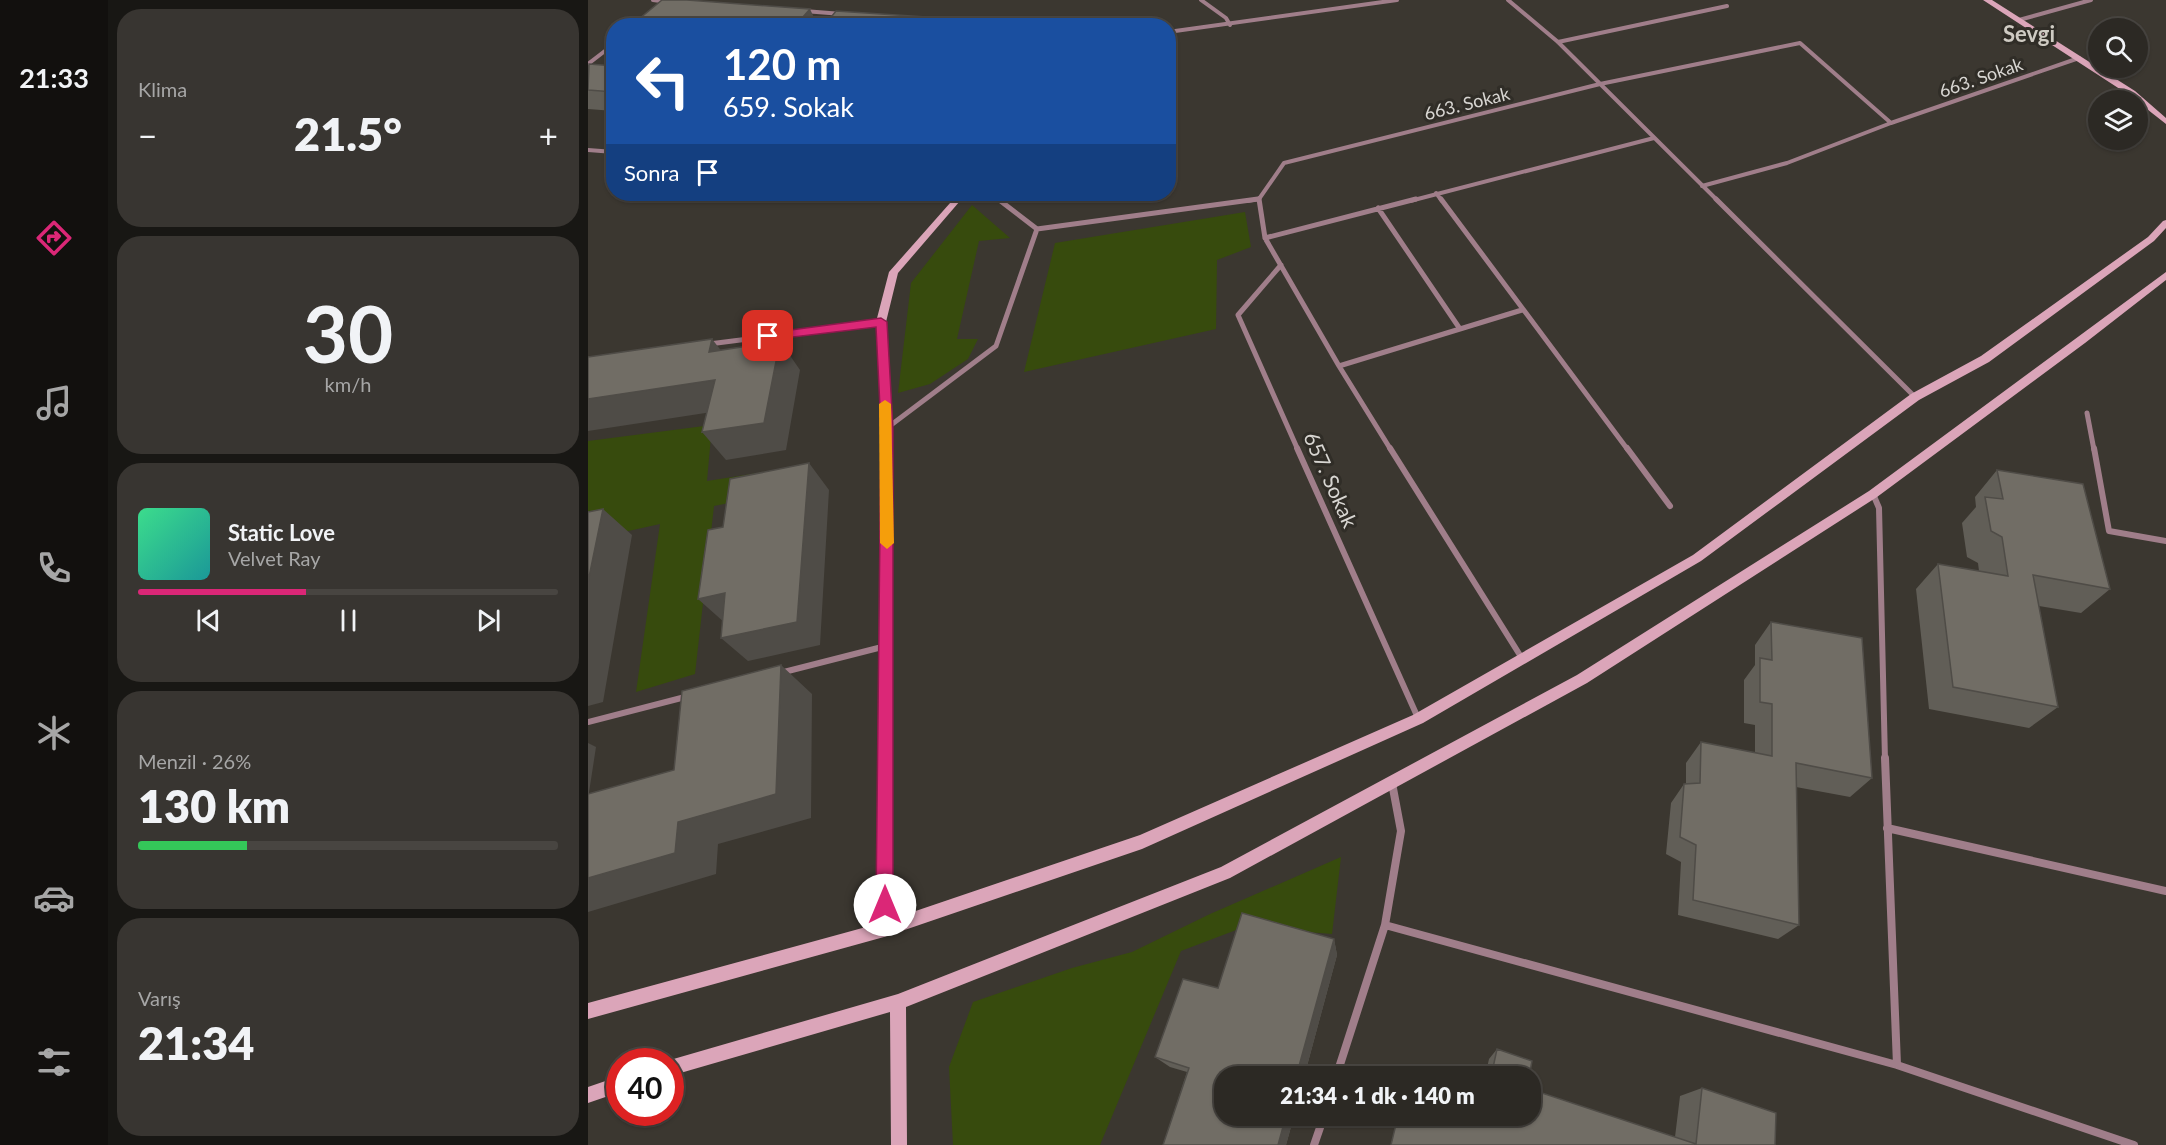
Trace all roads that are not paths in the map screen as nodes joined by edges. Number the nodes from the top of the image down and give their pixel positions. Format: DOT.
graph roads {
  1 [pos="653,0"];
  2 [pos="1201,0"];
  3 [pos="1397,0"];
  4 [pos="1508,0"];
  5 [pos="1988,0"];
  6 [pos="2091,0"];
  7 [pos="1727,6"];
  8 [pos="661,8"];
  9 [pos="797,11"];
  10 [pos="843,14"];
  11 [pos="2019,20"];
  12 [pos="1230,25"];
  13 [pos="1176,31"];
  14 [pos="1558,42"];
  15 [pos="606,50"];
  16 [pos="2079,58"];
  17 [pos="588,64"];
  18 [pos="1600,84"];
  19 [pos="2127,90"];
  20 [pos="2148,100"];
  21 [pos="2148,107"];
  22 [pos="2166,108"];
  23 [pos="2166,122"];
  24 [pos="1892,123"];
  25 [pos="1654,138"];
  26 [pos="588,150"];
  27 [pos="606,151"];
  28 [pos="1702,186"];
  29 [pos="1436,193"];
  30 [pos="1259,199"];
  31 [pos="956,201"];
  32 [pos="1000,201"];
  33 [pos="1378,208"];
  34 [pos="2166,223"];
  35 [pos="1037,229"];
  36 [pos="1265,238"];
  37 [pos="1281,265"];
  38 [pos="2166,275"];
  39 [pos="1522,310"];
  40 [pos="881,322"];
  41 [pos="1460,329"];
  42 [pos="705,344"];
  43 [pos="1339,366"];
  44 [pos="1915,398"];
  45 [pos="2087,413"];
  46 [pos="887,428"];
  47 [pos="1873,494"];
  48 [pos="1670,506"];
  49 [pos="2166,541"];
  50 [pos="887,646"];
  51 [pos="1523,660"];
  52 [pos="772,675"];
  53 [pos="703,693"];
  54 [pos="1418,719"];
  55 [pos="588,722"];
  56 [pos="1392,782"];
  57 [pos="1887,828"];
  58 [pos="2166,891"];
  59 [pos="1385,925"];
  60 [pos="885,929"];
  61 [pos="898,1002"];
  62 [pos="588,1011"];
  63 [pos="684,1064"];
  64 [pos="1897,1065"];
  65 [pos="1340,1066"];
  66 [pos="606,1089"];
  67 [pos="588,1095"];
  68 [pos="1321,1126"];
  69 [pos="899,1145"];
  70 [pos="1314,1145"];
  71 [pos="2134,1145"];
  1 -- 8 [label="street"];
  2 -- 12 [label="street"];
  3 -- 12 [label="street"];
  4 -- 14 [label="street"];
  5 -- 11 [label="street"];
  6 -- 11 [label="street"];
  7 -- 14 [label="street"];
  9 -- 10 [label="street"];
  11 -- 16 [label="street"];
  12 -- 13 [label="street"];
  14 -- 18 [label="street"];
  15 -- 17 [label="street"];
  16 -- 19 [label="street"];
  16 -- 24 [label="street, 663. Sokak"];
  18 -- 24 [label="street, 663. Sokak"];
  18 -- 25 [label="street"];
  18 -- 30 [label="street, 663. Sokak"];
  20 -- 22 [label="street"];
  21 -- 23 [label="street"];
  24 -- 28 [label="street, 663. Sokak"];
  25 -- 28 [label="street"];
  25 -- 29 [label="street"];
  26 -- 27 [label="street"];
  28 -- 44 [label="street"];
  29 -- 33 [label="street"];
  29 -- 39 [label="street"];
  30 -- 35 [label="street"];
  30 -- 36 [label="street"];
  31 -- 40 [label="street"];
  32 -- 35 [label="street"];
  33 -- 36 [label="street"];
  33 -- 41 [label="street"];
  34 -- 44 [label="street"];
  35 -- 46 [label="street"];
  36 -- 37 [label="street"];
  37 -- 43 [label="street"];
  37 -- 54 [label="street, 657. Sokak"];
  38 -- 47 [label="street"];
  39 -- 41 [label="street"];
  39 -- 48 [label="street"];
  40 -- 42 [label="street"];
  40 -- 46 [label="street"];
  41 -- 43 [label="street"];
  43 -- 51 [label="street"];
  44 -- 51 [label="street"];
  45 -- 49 [label="street"];
  46 -- 50 [label="street"];
  47 -- 56 [label="street"];
  47 -- 57 [label="street"];
  50 -- 52 [label="street"];
  50 -- 60 [label="street"];
  51 -- 54 [label="street"];
  53 -- 55 [label="street"];
  54 -- 60 [label="street"];
  56 -- 59 [label="street"];
  56 -- 61 [label="street"];
  57 -- 58 [label="street"];
  57 -- 64 [label="street"];
  59 -- 64 [label="street"];
  59 -- 65 [label="street"];
  60 -- 62 [label="street"];
  61 -- 63 [label="street"];
  61 -- 69 [label="street"];
  64 -- 71 [label="street"];
  66 -- 67 [label="street"];
  68 -- 70 [label="street"];
}
